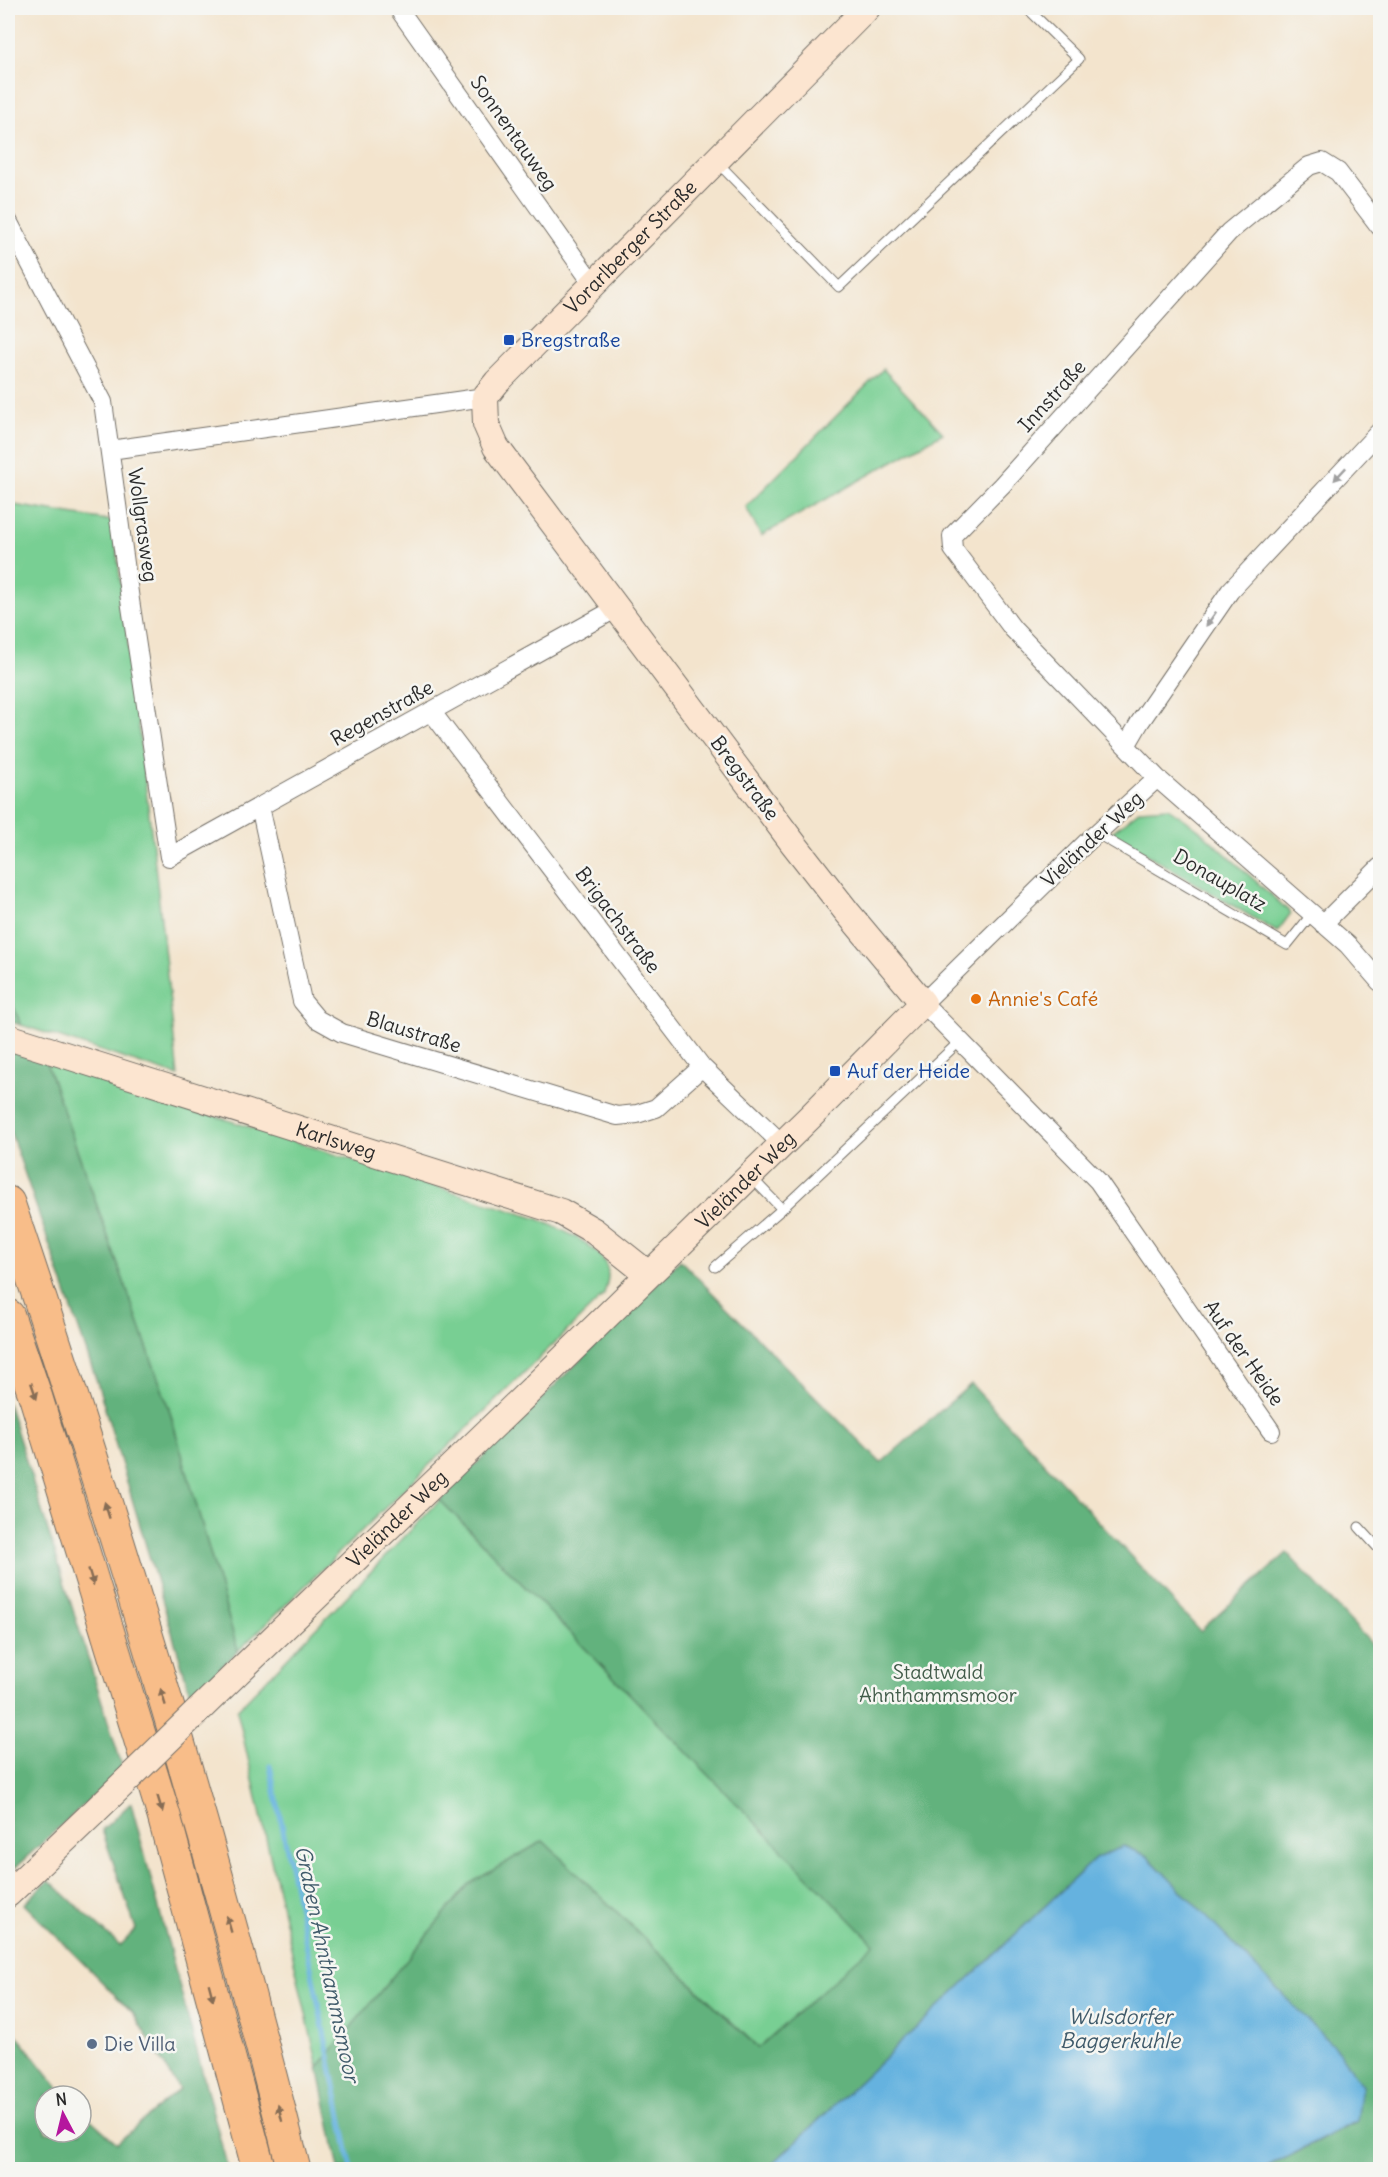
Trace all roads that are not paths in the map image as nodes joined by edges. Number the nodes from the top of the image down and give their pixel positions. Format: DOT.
graph roads {
  1 [pos="398,8"];
  2 [pos="867,8"];
  3 [pos="1028,8"];
  4 [pos="716,160"];
  5 [pos="8,221"];
  6 [pos="1380,227"];
  7 [pos="593,284"];
  8 [pos="485,397"];
  9 [pos="1380,431"];
  10 [pos="110,450"];
  11 [pos="617,608"];
  12 [pos="431,711"];
  13 [pos="1126,746"];
  14 [pos="1157,778"];
  15 [pos="260,806"];
  16 [pos="1096,833"];
  17 [pos="169,857"];
  18 [pos="1380,867"];
  19 [pos="1318,919"];
  20 [pos="1380,982"];
  21 [pos="922,1003"];
  22 [pos="8,1037"];
  23 [pos="960,1041"];
  24 [pos="702,1067"];
  25 [pos="782,1144"];
  26 [pos="749,1176"];
  27 [pos="8,1203"];
  28 [pos="782,1209"];
  29 [pos="715,1266"];
  30 [pos="648,1274"];
  31 [pos="8,1316"];
  32 [pos="1271,1431"];
  33 [pos="1359,1527"];
  34 [pos="1380,1550"];
  35 [pos="8,1894"];
  36 [pos="259,2169"];
  37 [pos="294,2169"];
  1 -- 7 [label="street, Sonnentauweg"];
  2 -- 4 [label="street, Vorarlberger Straße"];
  3 -- 4 [label="lane"];
  4 -- 7 [label="street, Vorarlberger Straße"];
  5 -- 10 [label="street, Wollgrasweg"];
  6 -- 13 [label="street, Innstraße"];
  7 -- 8 [label="street, Vorarlberger Straße"];
  8 -- 10 [label="street"];
  8 -- 11 [label="street, Bregstraße"];
  9 -- 13 [label="street, one-way"];
  10 -- 17 [label="street, Wollgrasweg"];
  11 -- 12 [label="street, Regenstraße"];
  11 -- 21 [label="street, Bregstraße"];
  12 -- 15 [label="street, Regenstraße"];
  12 -- 24 [label="street, Brigachstraße"];
  13 -- 14 [label="street, Vieländer Weg"];
  14 -- 16 [label="street, Vieländer Weg"];
  14 -- 19 [label="street, Donauplatz"];
  15 -- 17 [label="street, Regenstraße"];
  15 -- 24 [label="street, Blaustraße"];
  16 -- 19 [label="lane, Donauplatz"];
  16 -- 21 [label="street, Vieländer Weg"];
  18 -- 19 [label="street"];
  19 -- 20 [label="street"];
  21 -- 23 [label="street, Auf der Heide"];
  21 -- 25 [label="street, Vieländer Weg"];
  22 -- 30 [label="street, Karlsweg"];
  23 -- 28 [label="lane"];
  23 -- 32 [label="street, Auf der Heide"];
  24 -- 25 [label="street, Brigachstraße"];
  25 -- 26 [label="street, Vieländer Weg"];
  26 -- 28 [label="lane"];
  26 -- 30 [label="street, Vieländer Weg"];
  37 -- 27 [label="highway, one-way"];
  28 -- 29 [label="lane"];
  30 -- 35 [label="street, Vieländer Weg, bridge"];
  31 -- 36 [label="highway, one-way"];
  33 -- 34 [label="lane"];
}
